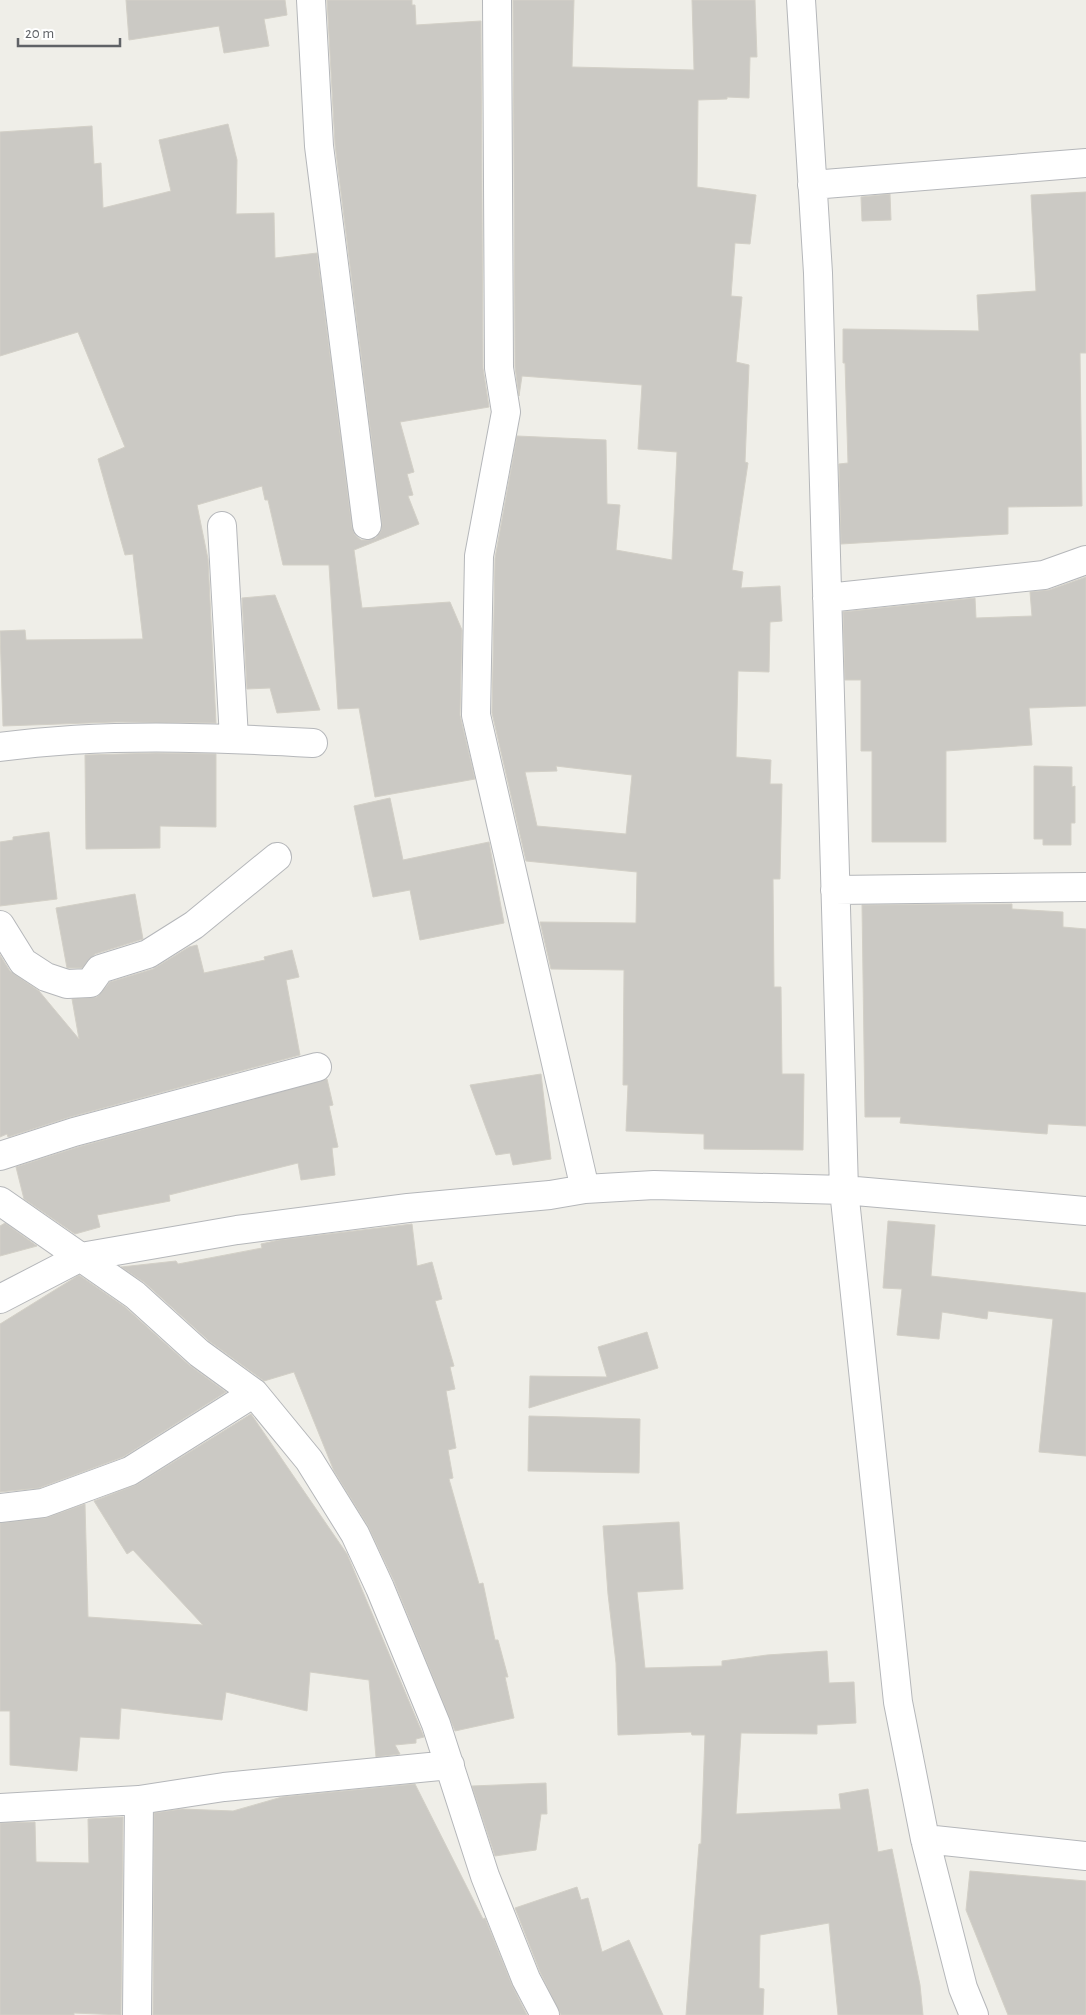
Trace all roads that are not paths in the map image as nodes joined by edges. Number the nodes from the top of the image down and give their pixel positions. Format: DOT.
graph roads {
  1 [pos="311,0"];
  2 [pos="497,0"];
  3 [pos="801,0"];
  4 [pos="1086,163"];
  5 [pos="812,185"];
  6 [pos="367,525"];
  7 [pos="222,526"];
  8 [pos="1086,560"];
  9 [pos="827,598"];
  10 [pos="234,738"];
  11 [pos="313,743"];
  12 [pos="0,747"];
  13 [pos="277,857"];
  14 [pos="1086,887"];
  15 [pos="835,890"];
  16 [pos="0,924"];
  17 [pos="317,1067"];
  18 [pos="0,1156"];
  19 [pos="585,1189"];
  20 [pos="844,1190"];
  21 [pos="0,1201"];
  22 [pos="1086,1211"];
  23 [pos="82,1257"];
  24 [pos="0,1299"];
  25 [pos="254,1393"];
  26 [pos="0,1508"];
  27 [pos="450,1765"];
  28 [pos="139,1800"];
  29 [pos="0,1808"];
  30 [pos="925,1840"];
  31 [pos="1086,1856"];
  32 [pos="138,2015"];
  33 [pos="545,2015"];
  34 [pos="974,2015"];
  1 -- 6 [label="street"];
  2 -- 19 [label="street"];
  3 -- 5 [label="street"];
  4 -- 5 [label="street"];
  5 -- 9 [label="street"];
  7 -- 10 [label="street"];
  8 -- 9 [label="street"];
  9 -- 15 [label="street"];
  10 -- 11 [label="street"];
  10 -- 12 [label="street"];
  13 -- 16 [label="street"];
  14 -- 15 [label="street"];
  15 -- 20 [label="street"];
  17 -- 18 [label="street"];
  19 -- 20 [label="street"];
  19 -- 23 [label="street"];
  20 -- 22 [label="street"];
  20 -- 30 [label="street"];
  21 -- 23 [label="street"];
  23 -- 24 [label="street"];
  23 -- 25 [label="street"];
  25 -- 26 [label="street"];
  25 -- 27 [label="street"];
  27 -- 28 [label="street"];
  27 -- 33 [label="street"];
  28 -- 29 [label="street"];
  28 -- 32 [label="street"];
  30 -- 31 [label="street"];
  30 -- 34 [label="street"];
}
